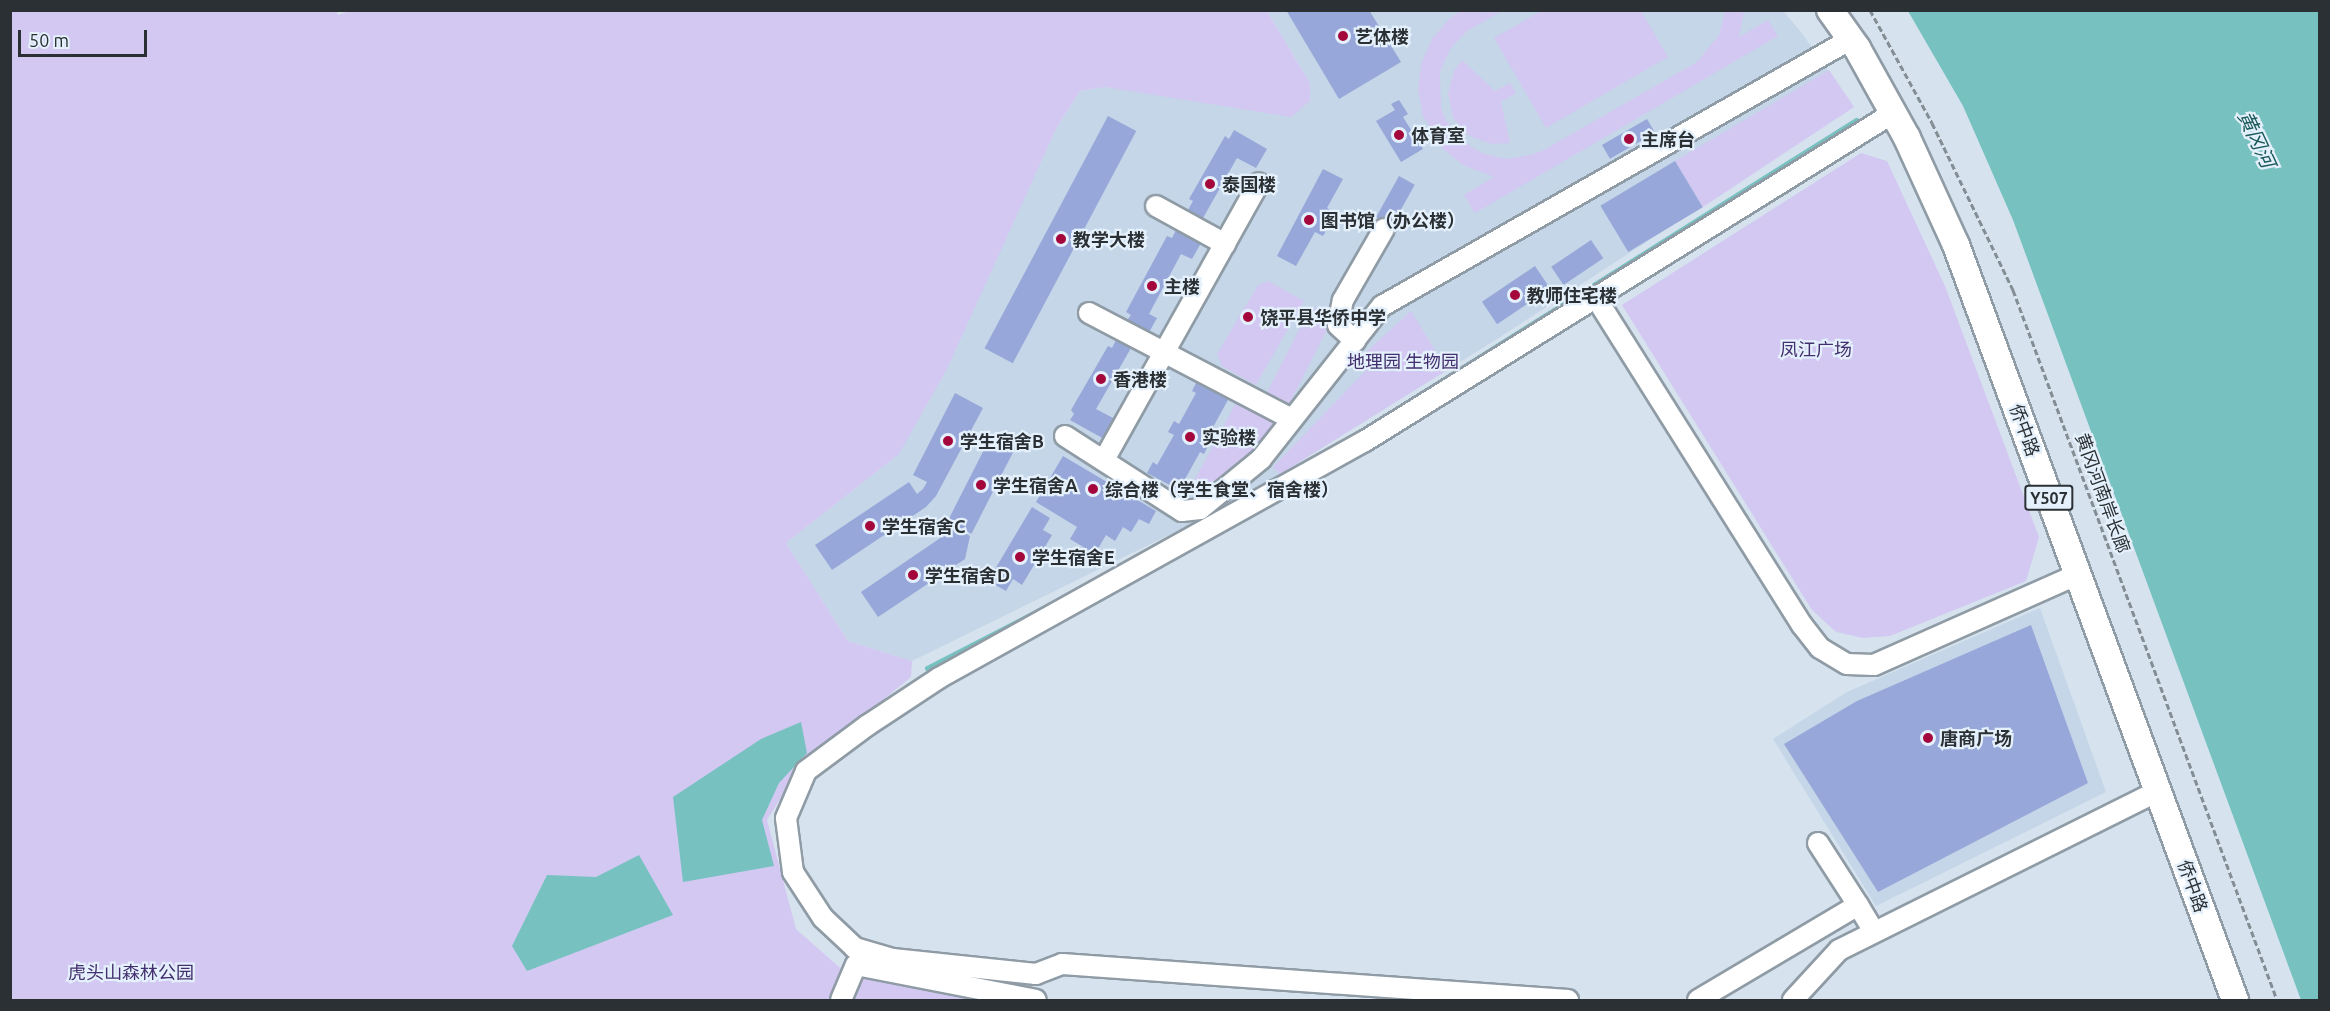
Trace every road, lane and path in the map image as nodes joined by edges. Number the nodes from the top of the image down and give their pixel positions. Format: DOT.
graph roads {
  1 [pos="1830,10"];
  2 [pos="1870,10"];
  3 [pos="1851,39"];
  4 [pos="1893,113"];
  5 [pos="1260,183"];
  6 [pos="1156,206"];
  7 [pos="1384,229"];
  8 [pos="1225,244"];
  9 [pos="1596,298"];
  10 [pos="1089,313"];
  11 [pos="1355,341"];
  12 [pos="1164,353"];
  13 [pos="1292,419"];
  14 [pos="1065,436"];
  15 [pos="1104,460"];
  16 [pos="2078,574"];
  17 [pos="2158,791"];
  18 [pos="1818,843"];
  19 [pos="1858,905"];
  20 [pos="1874,932"];
  21 [pos="841,1000"];
  22 [pos="1036,1000"];
  23 [pos="1568,1000"];
  24 [pos="1698,1000"];
  25 [pos="1793,1000"];
  26 [pos="2235,1000"];
  27 [pos="2277,1000"];
  1 -- 3 [label="main road, 侨中路 / Y507"];
  2 -- 27 [label="path, 黄冈河南岸长廊"];
  3 -- 4 [label="main road, 侨中路 / Y507"];
  3 -- 11 [label="street"];
  4 -- 9 [label="street"];
  4 -- 16 [label="main road, 侨中路 / Y507"];
  5 -- 8 [label="street"];
  6 -- 8 [label="street"];
  7 -- 11 [label="street"];
  8 -- 12 [label="street"];
  9 -- 16 [label="street"];
  9 -- 23 [label="street"];
  10 -- 12 [label="street"];
  11 -- 13 [label="street"];
  12 -- 13 [label="street"];
  12 -- 15 [label="street"];
  13 -- 15 [label="street"];
  14 -- 15 [label="street"];
  16 -- 17 [label="main road, 侨中路 / Y507"];
  17 -- 20 [label="street"];
  17 -- 26 [label="main road, 侨中路 / Y507"];
  18 -- 19 [label="street"];
  19 -- 20 [label="street"];
  19 -- 24 [label="street"];
  20 -- 25 [label="street"];
  21 -- 22 [label="street"];
}
